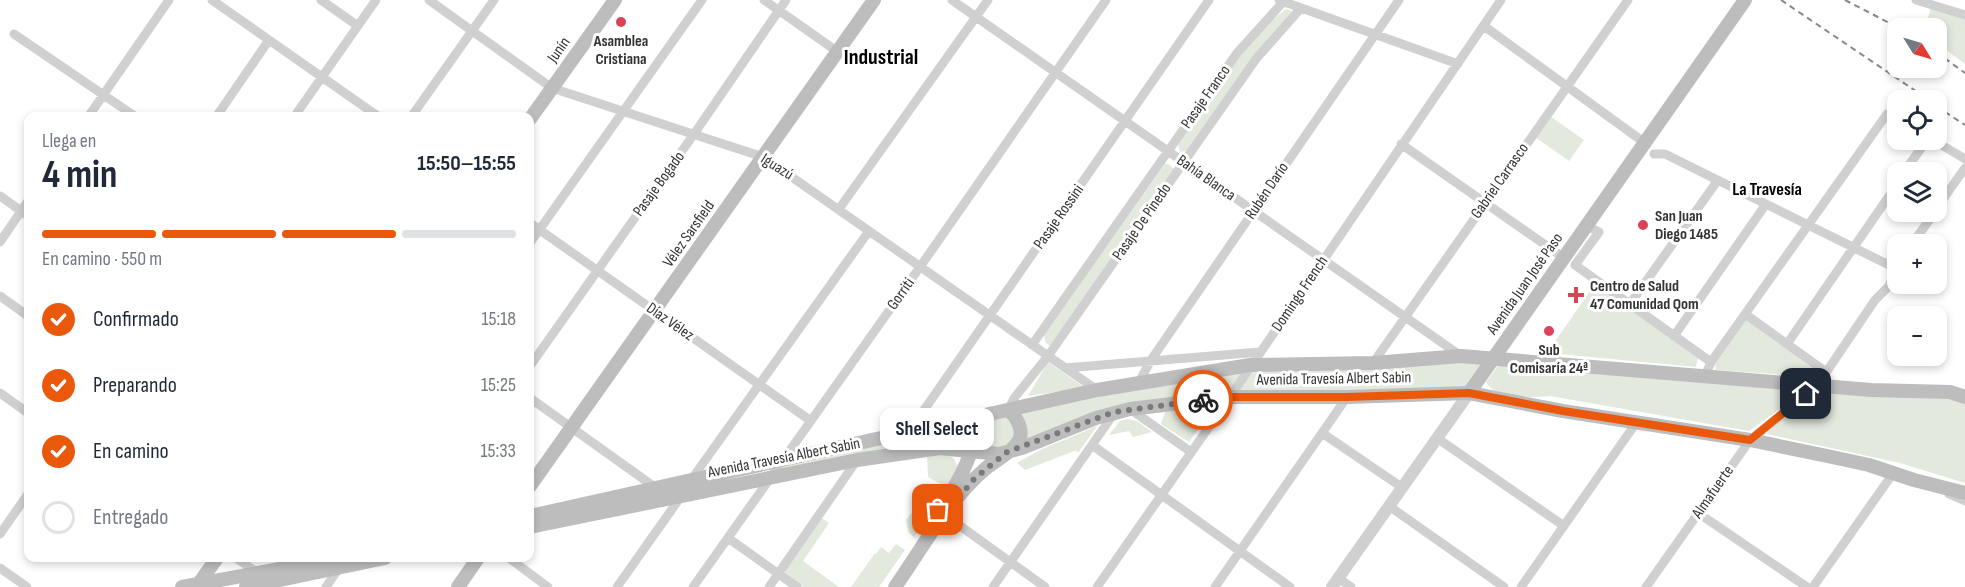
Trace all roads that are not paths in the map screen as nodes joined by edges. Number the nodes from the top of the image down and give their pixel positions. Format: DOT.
graph roads {
  1 [pos="169,0"];
  2 [pos="212,0"];
  3 [pos="321,0"];
  4 [pos="376,0"];
  5 [pos="429,0"];
  6 [pos="494,0"];
  7 [pos="702,0"];
  8 [pos="764,0"];
  9 [pos="786,0"];
  10 [pos="874,0"];
  11 [pos="952,0"];
  12 [pos="988,0"];
  13 [pos="1106,0"];
  14 [pos="1209,0"];
  15 [pos="1399,0"];
  16 [pos="1501,0"];
  17 [pos="1628,0"];
  18 [pos="1745,0"];
  19 [pos="1916,0"];
  20 [pos="608,2"];
  21 [pos="1286,2"];
  22 [pos="1933,2"];
  23 [pos="1301,8"];
  24 [pos="778,10"];
  25 [pos="1965,15"];
  26 [pos="976,17"];
  27 [pos="358,26"];
  28 [pos="1484,26"];
  29 [pos="472,31"];
  30 [pos="14,34"];
  31 [pos="1376,34"];
  32 [pos="269,40"];
  33 [pos="838,52"];
  34 [pos="1458,64"];
  35 [pos="1055,72"];
  36 [pos="322,77"];
  37 [pos="1567,87"];
  38 [pos="552,88"];
  39 [pos="104,94"];
  40 [pos="623,110"];
  41 [pos="91,112"];
  42 [pos="129,112"];
  43 [pos="219,112"];
  44 [pos="298,112"];
  45 [pos="372,112"];
  46 [pos="415,112"];
  47 [pos="534,113"];
  48 [pos="1887,114"];
  49 [pos="1125,121"];
  50 [pos="694,134"];
  51 [pos="1645,143"];
  52 [pos="1401,144"];
  53 [pos="1947,148"];
  54 [pos="1169,151"];
  55 [pos="1654,154"];
  56 [pos="764,157"];
  57 [pos="1965,159"];
  58 [pos="1183,162"];
  59 [pos="1965,168"];
  60 [pos="1718,180"];
  61 [pos="1947,194"];
  62 [pos="0,196"];
  63 [pos="1887,199"];
  64 [pos="1485,202"];
  65 [pos="1766,204"];
  66 [pos="839,209"];
  67 [pos="1254,211"];
  68 [pos="24,212"];
  69 [pos="24,214"];
  70 [pos="1808,225"];
  71 [pos="534,226"];
  72 [pos="539,229"];
  73 [pos="869,231"];
  74 [pos="534,237"];
  75 [pos="0,242"];
  76 [pos="1853,247"];
  77 [pos="1323,260"];
  78 [pos="1569,261"];
  79 [pos="1887,262"];
  80 [pos="920,267"];
  81 [pos="597,270"];
  82 [pos="1887,288"];
  83 [pos="0,296"];
  84 [pos="1629,304"];
  85 [pos="654,310"];
  86 [pos="24,313"];
  87 [pos="1745,314"];
  88 [pos="990,315"];
  89 [pos="1405,317"];
  90 [pos="1674,336"];
  91 [pos="1787,344"];
  92 [pos="1032,345"];
  93 [pos="1260,352"];
  94 [pos="1048,356"];
  95 [pos="1461,356"];
  96 [pos="1494,357"];
  97 [pos="534,360"];
  98 [pos="1151,360"];
  99 [pos="1372,363"];
  100 [pos="1250,365"];
  101 [pos="1065,368"];
  102 [pos="1708,369"];
  103 [pos="1826,372"];
  104 [pos="1201,375"];
  105 [pos="1138,384"];
  106 [pos="760,385"];
  107 [pos="1812,385"];
  108 [pos="1097,390"];
  109 [pos="0,393"];
  110 [pos="1469,393"];
  111 [pos="1965,396"];
  112 [pos="1230,397"];
  113 [pos="1347,397"];
  114 [pos="534,401"];
  115 [pos="1197,401"];
  116 [pos="1130,409"];
  117 [pos="24,410"];
  118 [pos="1008,410"];
  119 [pos="1114,412"];
  120 [pos="994,413"];
  121 [pos="811,421"];
  122 [pos="1636,423"];
  123 [pos="572,428"];
  124 [pos="978,432"];
  125 [pos="908,433"];
  126 [pos="1322,433"];
  127 [pos="1437,438"];
  128 [pos="1750,440"];
  129 [pos="1092,445"];
  130 [pos="971,450"];
  131 [pos="1007,452"];
  132 [pos="1191,452"];
  133 [pos="991,453"];
  134 [pos="857,460"];
  135 [pos="782,461"];
  136 [pos="1894,472"];
  137 [pos="772,477"];
  138 [pos="534,480"];
  139 [pos="1914,480"];
  140 [pos="690,482"];
  141 [pos="656,488"];
  142 [pos="1402,488"];
  143 [pos="1965,493"];
  144 [pos="682,495"];
  145 [pos="1161,495"];
  146 [pos="24,500"];
  147 [pos="1965,501"];
  148 [pos="1389,506"];
  149 [pos="942,512"];
  150 [pos="1698,513"];
  151 [pos="534,515"];
  152 [pos="534,526"];
  153 [pos="1564,526"];
  154 [pos="0,534"];
  155 [pos="728,538"];
  156 [pos="1240,551"];
  157 [pos="214,562"];
  158 [pos="242,562"];
  159 [pos="306,562"];
  160 [pos="475,562"];
  161 [pos="514,562"];
  162 [pos="1010,562"];
  163 [pos="339,563"];
  164 [pos="0,568"];
  165 [pos="258,573"];
  166 [pos="778,574"];
  167 [pos="1335,583"];
  168 [pos="197,585"];
  169 [pos="273,585"];
  170 [pos="27,587"];
  171 [pos="182,587"];
  172 [pos="246,587"];
  173 [pos="326,587"];
  174 [pos="458,587"];
  175 [pos="548,587"];
  176 [pos="617,587"];
  177 [pos="693,587"];
  178 [pos="769,587"];
  179 [pos="797,587"];
  180 [pos="885,587"];
  181 [pos="895,587"];
  182 [pos="993,587"];
  183 [pos="1045,587"];
  184 [pos="1097,587"];
  185 [pos="1215,587"];
  186 [pos="1290,587"];
  187 [pos="1351,587"];
  188 [pos="1504,587"];
  189 [pos="1521,587"];
  190 [pos="1646,587"];
  191 [pos="1807,587"];
  192 [pos="1813,587"];
  1 -- 39 [label="street"];
  2 -- 32 [label="street"];
  3 -- 27 [label="street"];
  4 -- 27 [label="street"];
  5 -- 29 [label="street, Iguazú"];
  6 -- 29 [label="street"];
  7 -- 40 [label="street"];
  8 -- 24 [label="street"];
  9 -- 24 [label="street, Pasaje Bogado"];
  10 -- 33 [label="main road, Vélez Sarsfield"];
  11 -- 26 [label="street, Bahía Blanca"];
  12 -- 26 [label="street"];
  13 -- 35 [label="street, Gorriti"];
  14 -- 49 [label="street, Pasaje Rossini"];
  15 -- 31 [label="street, Rubén Darío"];
  16 -- 28 [label="street, Domingo French"];
  17 -- 37 [label="street, Gabriel Carrasco"];
  18 -- 51 [label="main road, Avenida Juan José Paso"];
  19 -- 22 [label="street"];
  20 -- 38 [label="main road, Junín"];
  21 -- 23 [label="street"];
  21 -- 54 [label="street, Pasaje Franco"];
  22 -- 25 [label="street"];
  23 -- 31 [label="street"];
  23 -- 58 [label="street, Pasaje De Pinedo"];
  24 -- 33 [label="street"];
  24 -- 50 [label="street, Pasaje Bogado"];
  26 -- 35 [label="street, Bahía Blanca"];
  26 -- 66 [label="street"];
  27 -- 36 [label="street"];
  28 -- 34 [label="street, Domingo French"];
  28 -- 37 [label="street"];
  29 -- 38 [label="street, Iguazú"];
  29 -- 46 [label="street"];
  30 -- 39 [label="street"];
  31 -- 34 [label="street"];
  31 -- 67 [label="street, Rubén Darío"];
  32 -- 36 [label="street"];
  32 -- 43 [label="street"];
  33 -- 56 [label="main road, Vélez Sarsfield"];
  34 -- 52 [label="street, Domingo French"];
  35 -- 49 [label="street, Bahía Blanca"];
  35 -- 80 [label="street, Gorriti"];
  36 -- 44 [label="street"];
  36 -- 45 [label="street"];
  37 -- 51 [label="street"];
  37 -- 64 [label="street, Gabriel Carrasco"];
  38 -- 40 [label="street, Iguazú"];
  38 -- 47 [label="main road, Junín"];
  39 -- 41 [label="street"];
  39 -- 42 [label="street"];
  40 -- 50 [label="street, Iguazú"];
  40 -- 72 [label="street"];
  48 -- 70 [label="street"];
  49 -- 54 [label="street, Bahía Blanca"];
  49 -- 88 [label="street, Pasaje Rossini"];
  50 -- 56 [label="street, Iguazú"];
  50 -- 81 [label="street, Pasaje Bogado"];
  51 -- 78 [label="main road, Avenida Juan José Paso"];
  52 -- 64 [label="street"];
  52 -- 77 [label="street, Domingo French"];
  53 -- 57 [label="street"];
  54 -- 58 [label="street, Bahía Blanca"];
  54 -- 92 [label="street, Pasaje Franco"];
  55 -- 60 [label="street"];
  56 -- 66 [label="street, Iguazú"];
  56 -- 85 [label="main road, Vélez Sarsfield"];
  58 -- 67 [label="street, Bahía Blanca"];
  58 -- 94 [label="street, Pasaje De Pinedo"];
  59 -- 61 [label="street"];
  60 -- 65 [label="street"];
  60 -- 84 [label="street"];
  62 -- 68 [label="street"];
  63 -- 76 [label="street"];
  64 -- 78 [label="street"];
  64 -- 89 [label="street, Gabriel Carrasco"];
  65 -- 70 [label="street"];
  65 -- 90 [label="street"];
  66 -- 73 [label="street, Iguazú"];
  67 -- 77 [label="street, Bahía Blanca"];
  67 -- 98 [label="street, Rubén Darío"];
  69 -- 75 [label="street"];
  70 -- 76 [label="street"];
  70 -- 87 [label="street"];
  71 -- 72 [label="street, Díaz Vélez"];
  72 -- 74 [label="street"];
  72 -- 81 [label="street, Díaz Vélez"];
  73 -- 80 [label="street, Iguazú"];
  73 -- 106 [label="street"];
  76 -- 79 [label="street"];
  76 -- 91 [label="street"];
  77 -- 89 [label="street, Bahía Blanca"];
  77 -- 93 [label="street, Domingo French"];
  78 -- 84 [label="street"];
  78 -- 96 [label="main road, Avenida Juan José Paso"];
  80 -- 88 [label="street, Iguazú"];
  80 -- 121 [label="street, Gorriti"];
  81 -- 85 [label="street, Díaz Vélez"];
  81 -- 97 [label="street, Pasaje Bogado"];
  82 -- 103 [label="street, Almafuerte"];
  83 -- 86 [label="street"];
  84 -- 90 [label="street"];
  85 -- 106 [label="street, Díaz Vélez"];
  85 -- 123 [label="main road, Vélez Sarsfield"];
  87 -- 91 [label="street"];
  87 -- 102 [label="street"];
  88 -- 92 [label="street, Iguazú"];
  88 -- 125 [label="street, Pasaje Rossini"];
  89 -- 95 [label="street, Bahía Blanca"];
  89 -- 99 [label="street, Gabriel Carrasco"];
  90 -- 102 [label="street"];
  91 -- 103 [label="street"];
  92 -- 94 [label="street, Iguazú"];
  93 -- 98 [label="street"];
  93 -- 100 [label="street, Domingo French"];
  94 -- 101 [label="street, Iguazú"];
  94 -- 118 [label="street, Pasaje De Pinedo"];
  95 -- 96 [label="main road, Avenida Travesía Albert Sabin"];
  95 -- 99 [label="main road, Avenida Travesía Albert Sabin"];
  96 -- 102 [label="main road, Avenida Travesía Albert Sabin"];
  96 -- 110 [label="main road, Avenida Juan José Paso"];
  98 -- 101 [label="street"];
  98 -- 105 [label="street, Rubén Darío"];
  99 -- 100 [label="main road, Avenida Travesía Albert Sabin"];
  100 -- 104 [label="main road, Avenida Travesía Albert Sabin"];
  100 -- 112 [label="street, Domingo French"];
  101 -- 108 [label="street, Iguazú"];
  102 -- 107 [label="main road, Avenida Travesía Albert Sabin"];
  103 -- 107 [label="street, Almafuerte"];
  104 -- 105 [label="main road, Avenida Travesía Albert Sabin"];
  104 -- 115 [label="main road"];
  105 -- 108 [label="main road, Avenida Travesía Albert Sabin"];
  106 -- 121 [label="street, Díaz Vélez"];
  106 -- 140 [label="street"];
  107 -- 111 [label="main road, Avenida Travesía Albert Sabin"];
  107 -- 128 [label="street, Almafuerte"];
  108 -- 118 [label="main road, Avenida Travesía Albert Sabin"];
  109 -- 117 [label="street"];
  110 -- 113 [label="main road, Avenida Travesía Albert Sabin"];
  110 -- 122 [label="main road, Avenida Travesía Albert Sabin"];
  110 -- 127 [label="street, Avenida Juan José Paso"];
  112 -- 113 [label="main road, Avenida Travesía Albert Sabin"];
  112 -- 115 [label="main road, Avenida Travesía Albert Sabin"];
  112 -- 132 [label="street, Domingo French"];
  113 -- 126 [label="street"];
  114 -- 123 [label="street"];
  115 -- 116 [label="main road, Avenida Travesía Albert Sabin"];
  116 -- 119 [label="main road, Avenida Travesía Albert Sabin"];
  116 -- 132 [label="street"];
  118 -- 120 [label="main road, Avenida Travesía Albert Sabin"];
  118 -- 131 [label="main road"];
  119 -- 129 [label="street"];
  119 -- 131 [label="main road, Avenida Travesía Albert Sabin"];
  120 -- 124 [label="main road"];
  120 -- 125 [label="main road, Avenida Travesía Albert Sabin"];
  121 -- 135 [label="street, Gorriti"];
  122 -- 128 [label="main road, Avenida Travesía Albert Sabin"];
  122 -- 153 [label="street"];
  123 -- 138 [label="main road, Vélez Sarsfield"];
  123 -- 141 [label="street"];
  124 -- 130 [label="main road"];
  124 -- 133 [label="main road"];
  125 -- 135 [label="main road, Avenida Travesía Albert Sabin"];
  126 -- 142 [label="street"];
  126 -- 156 [label="street"];
  127 -- 142 [label="street, Avenida Juan José Paso"];
  127 -- 153 [label="street"];
  128 -- 136 [label="main road, Avenida Travesía Albert Sabin"];
  128 -- 150 [label="street, Almafuerte"];
  129 -- 145 [label="street"];
  129 -- 162 [label="street"];
  130 -- 133 [label="main road, Avenida Travesía Albert Sabin"];
  130 -- 134 [label="main road, Avenida Travesía Albert Sabin"];
  130 -- 149 [label="main road"];
  131 -- 133 [label="main road, Avenida Travesía Albert Sabin"];
  131 -- 149 [label="main road"];
  132 -- 145 [label="street, Domingo French"];
  134 -- 137 [label="main road, Avenida Travesía Albert Sabin"];
  134 -- 166 [label="street"];
  135 -- 137 [label="street, Gorriti"];
  135 -- 140 [label="main road, Avenida Travesía Albert Sabin"];
  136 -- 139 [label="main road, Avenida Travesía Albert Sabin"];
  136 -- 192 [label="street"];
  137 -- 144 [label="main road, Avenida Travesía Albert Sabin"];
  137 -- 155 [label="street, Gorriti"];
  139 -- 143 [label="main road, Avenida Travesía Albert Sabin"];
  139 -- 147 [label="street"];
  140 -- 141 [label="main road, Avenida Travesía Albert Sabin"];
  141 -- 151 [label="main road, Avenida Travesía Albert Sabin"];
  142 -- 148 [label="street, Avenida Juan José Paso"];
  144 -- 152 [label="main road, Avenida Travesía Albert Sabin"];
  144 -- 176 [label="street"];
  145 -- 156 [label="street"];
  145 -- 184 [label="street, Domingo French"];
  146 -- 154 [label="street"];
  148 -- 167 [label="street, Avenida Juan José Paso"];
  148 -- 188 [label="street"];
  149 -- 162 [label="street"];
  149 -- 180 [label="main road"];
  149 -- 181 [label="main road"];
  150 -- 190 [label="street, Almafuerte"];
  150 -- 191 [label="street"];
  153 -- 189 [label="street"];
  155 -- 166 [label="street"];
  155 -- 177 [label="street, Gorriti"];
  156 -- 185 [label="street"];
  156 -- 186 [label="street"];
  157 -- 168 [label="main road"];
  158 -- 165 [label="street"];
  159 -- 163 [label="main road"];
  159 -- 165 [label="main road"];
  160 -- 174 [label="main road"];
  161 -- 175 [label="street"];
  162 -- 182 [label="street"];
  162 -- 183 [label="street"];
  163 -- 169 [label="main road"];
  163 -- 173 [label="street"];
  164 -- 170 [label="street"];
  165 -- 168 [label="main road"];
  166 -- 178 [label="street"];
  166 -- 179 [label="street"];
  167 -- 187 [label="street"];
  168 -- 171 [label="main road"];
  169 -- 172 [label="main road"];
}
